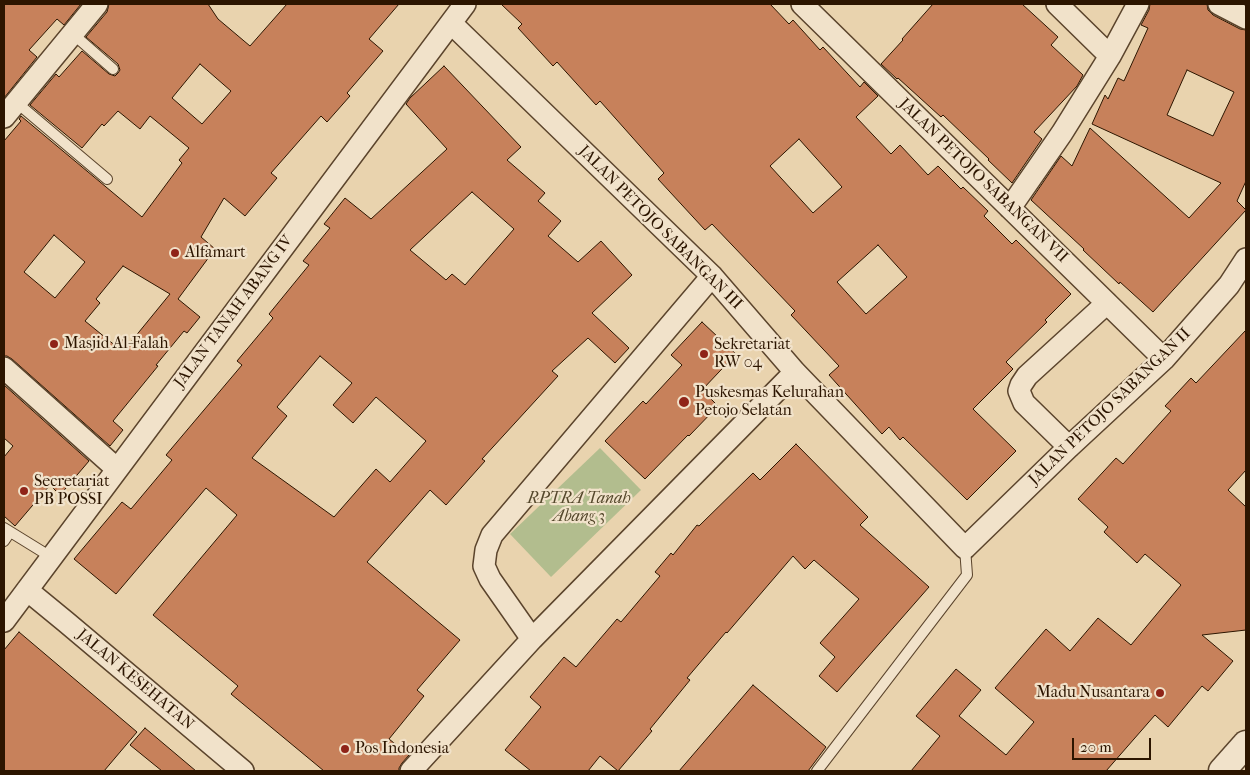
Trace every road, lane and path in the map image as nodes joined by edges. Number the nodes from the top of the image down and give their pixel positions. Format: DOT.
graph roads {
  1 [pos="97,4"];
  2 [pos="802,4"];
  3 [pos="1057,4"];
  4 [pos="1138,4"];
  5 [pos="1220,4"];
  6 [pos="460,9"];
  7 [pos="1246,18"];
  8 [pos="73,34"];
  9 [pos="1110,56"];
  10 [pos="113,69"];
  11 [pos="10,110"];
  12 [pos="107,178"];
  13 [pos="1010,208"];
  14 [pos="1246,259"];
  15 [pos="712,276"];
  16 [pos="1107,303"];
  17 [pos="1164,359"];
  18 [pos="4,368"];
  19 [pos="795,372"];
  20 [pos="1069,447"];
  21 [pos="117,469"];
  22 [pos="7,530"];
  23 [pos="4,541"];
  24 [pos="965,548"];
  25 [pos="51,557"];
  26 [pos="27,590"];
  27 [pos="4,621"];
  28 [pos="532,639"];
  29 [pos="1246,744"];
  30 [pos="243,771"];
  31 [pos="411,771"];
  32 [pos="817,771"];
  33 [pos="1222,771"];
  1 -- 8 [label="street"];
  2 -- 13 [label="street, JALAN PETOJO SABANGAN VII"];
  3 -- 9 [label="street"];
  4 -- 9 [label="street"];
  5 -- 7 [label="street"];
  6 -- 15 [label="street, JALAN PETOJO SABANGAN III"];
  6 -- 21 [label="street, JALAN TANAH ABANG IV"];
  8 -- 10 [label="lane"];
  8 -- 11 [label="street"];
  9 -- 13 [label="street"];
  11 -- 12 [label="lane"];
  13 -- 16 [label="street, JALAN PETOJO SABANGAN VII"];
  14 -- 17 [label="street, JALAN PETOJO SABANGAN II"];
  15 -- 19 [label="street, JALAN PETOJO SABANGAN III"];
  15 -- 28 [label="street"];
  16 -- 17 [label="street, JALAN PETOJO SABANGAN VII"];
  16 -- 20 [label="street"];
  17 -- 20 [label="street, JALAN PETOJO SABANGAN II"];
  18 -- 21 [label="street"];
  19 -- 24 [label="street, JALAN PETOJO SABANGAN III"];
  19 -- 28 [label="street"];
  20 -- 24 [label="street, JALAN PETOJO SABANGAN II"];
  21 -- 25 [label="street, JALAN TANAH ABANG IV"];
  22 -- 23 [label="lane"];
  22 -- 25 [label="lane"];
  24 -- 32 [label="lane"];
  25 -- 26 [label="street, JALAN TANAH ABANG IV"];
  26 -- 27 [label="street, JALAN TANAH ABANG IV"];
  26 -- 30 [label="street, JALAN KESEHATAN"];
  28 -- 31 [label="street"];
  29 -- 33 [label="street"];
}
